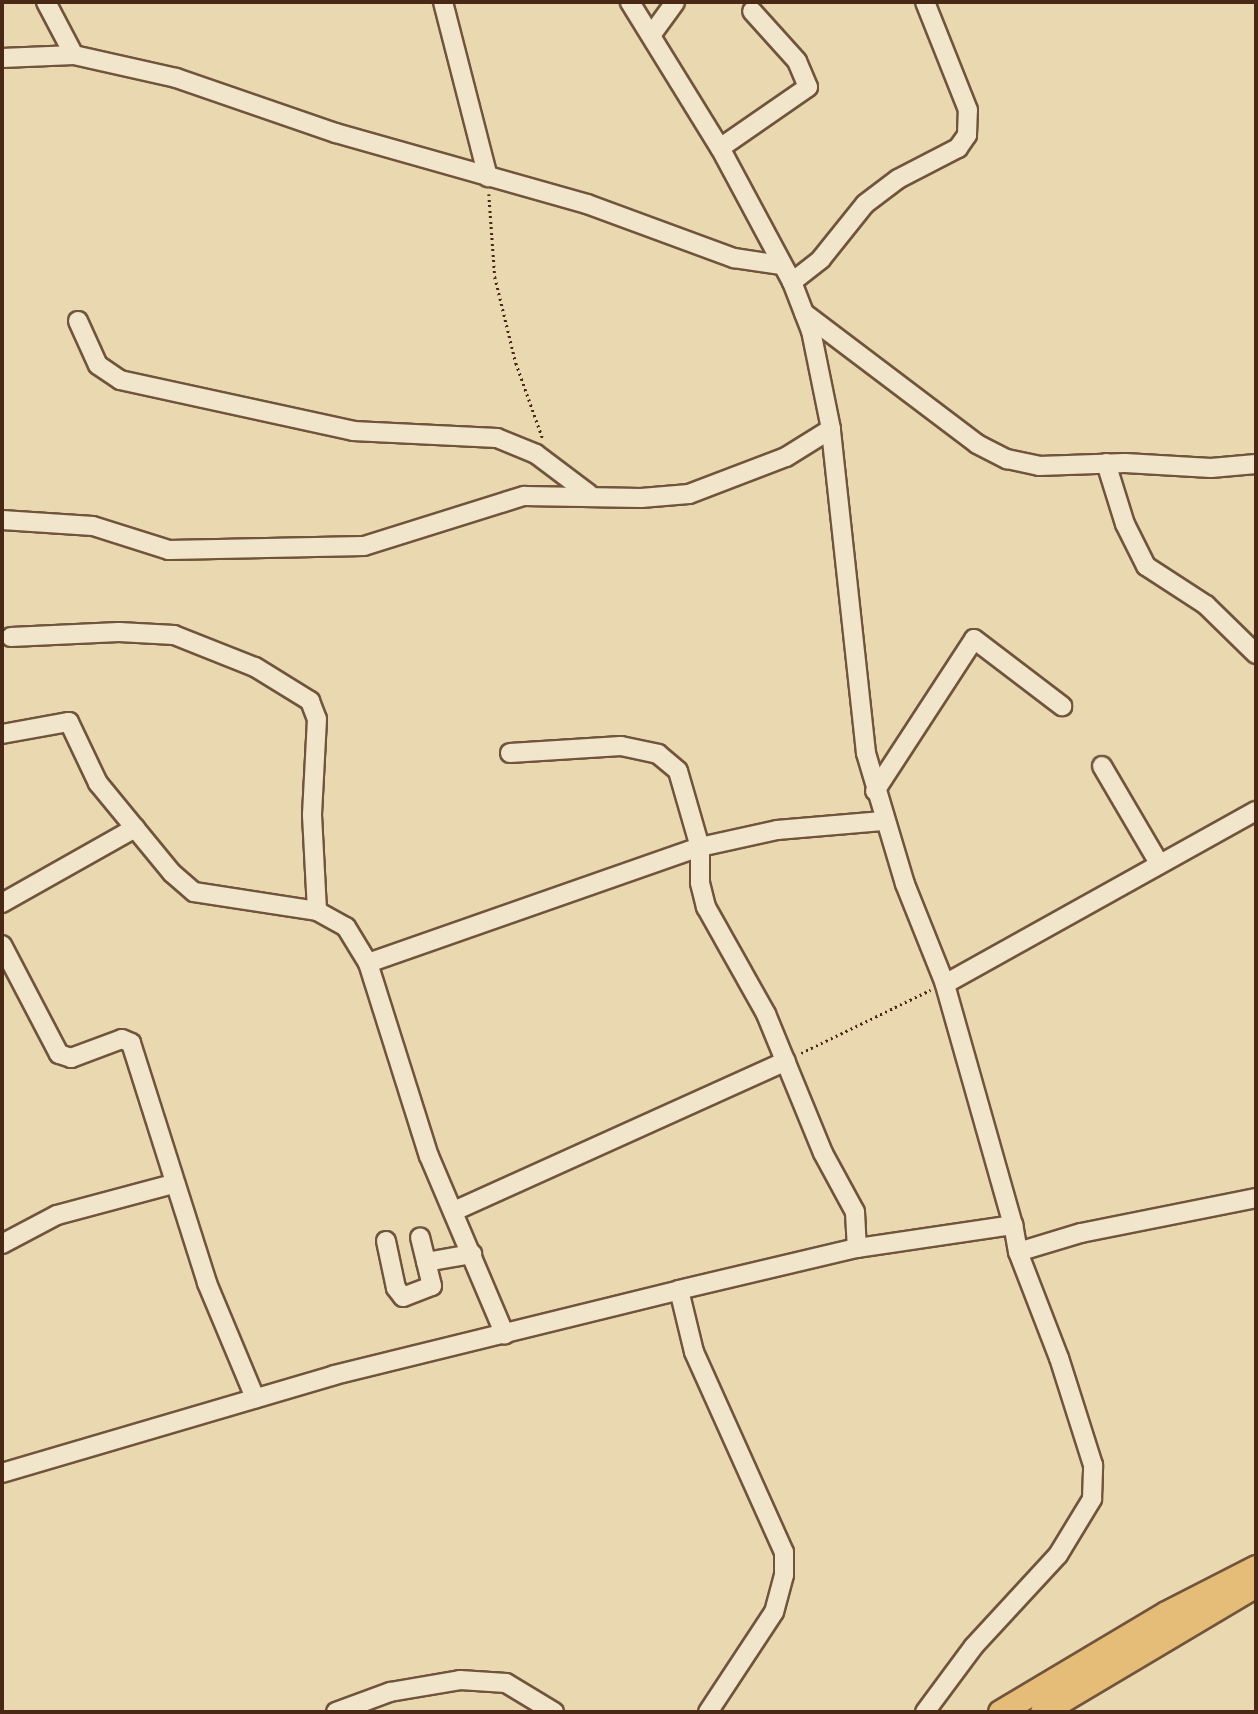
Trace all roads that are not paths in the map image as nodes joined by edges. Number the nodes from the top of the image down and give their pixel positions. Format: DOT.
graph roads {
  1 [pos="46,2"];
  2 [pos="443,2"];
  3 [pos="631,2"];
  4 [pos="675,2"];
  5 [pos="925,2"];
  6 [pos="752,11"];
  7 [pos="652,34"];
  8 [pos="74,55"];
  9 [pos="2,58"];
  10 [pos="720,148"];
  11 [pos="488,177"];
  12 [pos="781,265"];
  13 [pos="792,282"];
  14 [pos="804,313"];
  15 [pos="78,321"];
  16 [pos="831,429"];
  17 [pos="1106,463"];
  18 [pos="1256,464"];
  19 [pos="589,494"];
  20 [pos="2,520"];
  21 [pos="11,637"];
  22 [pos="1256,654"];
  23 [pos="1062,706"];
  24 [pos="2,734"];
  25 [pos="510,753"];
  26 [pos="1102,766"];
  27 [pos="875,791"];
  28 [pos="1256,811"];
  29 [pos="883,821"];
  30 [pos="135,828"];
  31 [pos="700,848"];
  32 [pos="1159,863"];
  33 [pos="2,903"];
  34 [pos="317,911"];
  35 [pos="2,945"];
  36 [pos="368,963"];
  37 [pos="945,984"];
  38 [pos="786,1061"];
  39 [pos="173,1184"];
  40 [pos="1256,1198"];
  41 [pos="454,1211"];
  42 [pos="1013,1224"];
  43 [pos="420,1237"];
  44 [pos="386,1241"];
  45 [pos="2,1244"];
  46 [pos="857,1248"];
  47 [pos="1018,1252"];
  48 [pos="472,1254"];
  49 [pos="426,1262"];
  50 [pos="679,1290"];
  51 [pos="505,1335"];
  52 [pos="255,1398"];
  53 [pos="2,1474"];
  54 [pos="1256,1567"];
  55 [pos="1256,1585"];
  56 [pos="336,1712"];
  57 [pos="554,1712"];
  58 [pos="708,1712"];
  59 [pos="925,1712"];
  60 [pos="1000,1712"];
  61 [pos="1042,1712"];
  1 -- 8 [label="street"];
  2 -- 11 [label="street"];
  3 -- 7 [label="street"];
  4 -- 7 [label="street"];
  5 -- 13 [label="street"];
  6 -- 10 [label="street"];
  7 -- 10 [label="street"];
  8 -- 9 [label="street"];
  8 -- 11 [label="street"];
  10 -- 12 [label="street"];
  11 -- 12 [label="street"];
  12 -- 13 [label="street"];
  13 -- 14 [label="street"];
  14 -- 16 [label="street"];
  14 -- 17 [label="street"];
  15 -- 19 [label="street"];
  16 -- 19 [label="street"];
  16 -- 27 [label="street"];
  17 -- 18 [label="street"];
  17 -- 22 [label="street"];
  19 -- 20 [label="street"];
  21 -- 34 [label="street"];
  23 -- 27 [label="street"];
  24 -- 30 [label="street"];
  25 -- 31 [label="street"];
  26 -- 32 [label="street"];
  27 -- 29 [label="street"];
  28 -- 32 [label="street"];
  29 -- 31 [label="street"];
  29 -- 37 [label="street"];
  30 -- 33 [label="street"];
  30 -- 34 [label="street"];
  31 -- 36 [label="street"];
  31 -- 38 [label="street"];
  32 -- 37 [label="street"];
  34 -- 36 [label="street"];
  35 -- 39 [label="street"];
  36 -- 41 [label="street"];
  37 -- 42 [label="street"];
  38 -- 41 [label="street"];
  38 -- 46 [label="street"];
  39 -- 45 [label="street"];
  39 -- 52 [label="street"];
  40 -- 47 [label="street"];
  41 -- 48 [label="street"];
  42 -- 46 [label="street"];
  42 -- 47 [label="street"];
  43 -- 49 [label="street"];
  44 -- 49 [label="street"];
  46 -- 50 [label="street"];
  47 -- 59 [label="street"];
  48 -- 49 [label="street"];
  48 -- 51 [label="street"];
  50 -- 51 [label="street"];
  50 -- 58 [label="street"];
  51 -- 52 [label="street"];
  52 -- 53 [label="street"];
  54 -- 60 [label="main road"];
  55 -- 61 [label="main road"];
  56 -- 57 [label="street"];
}
